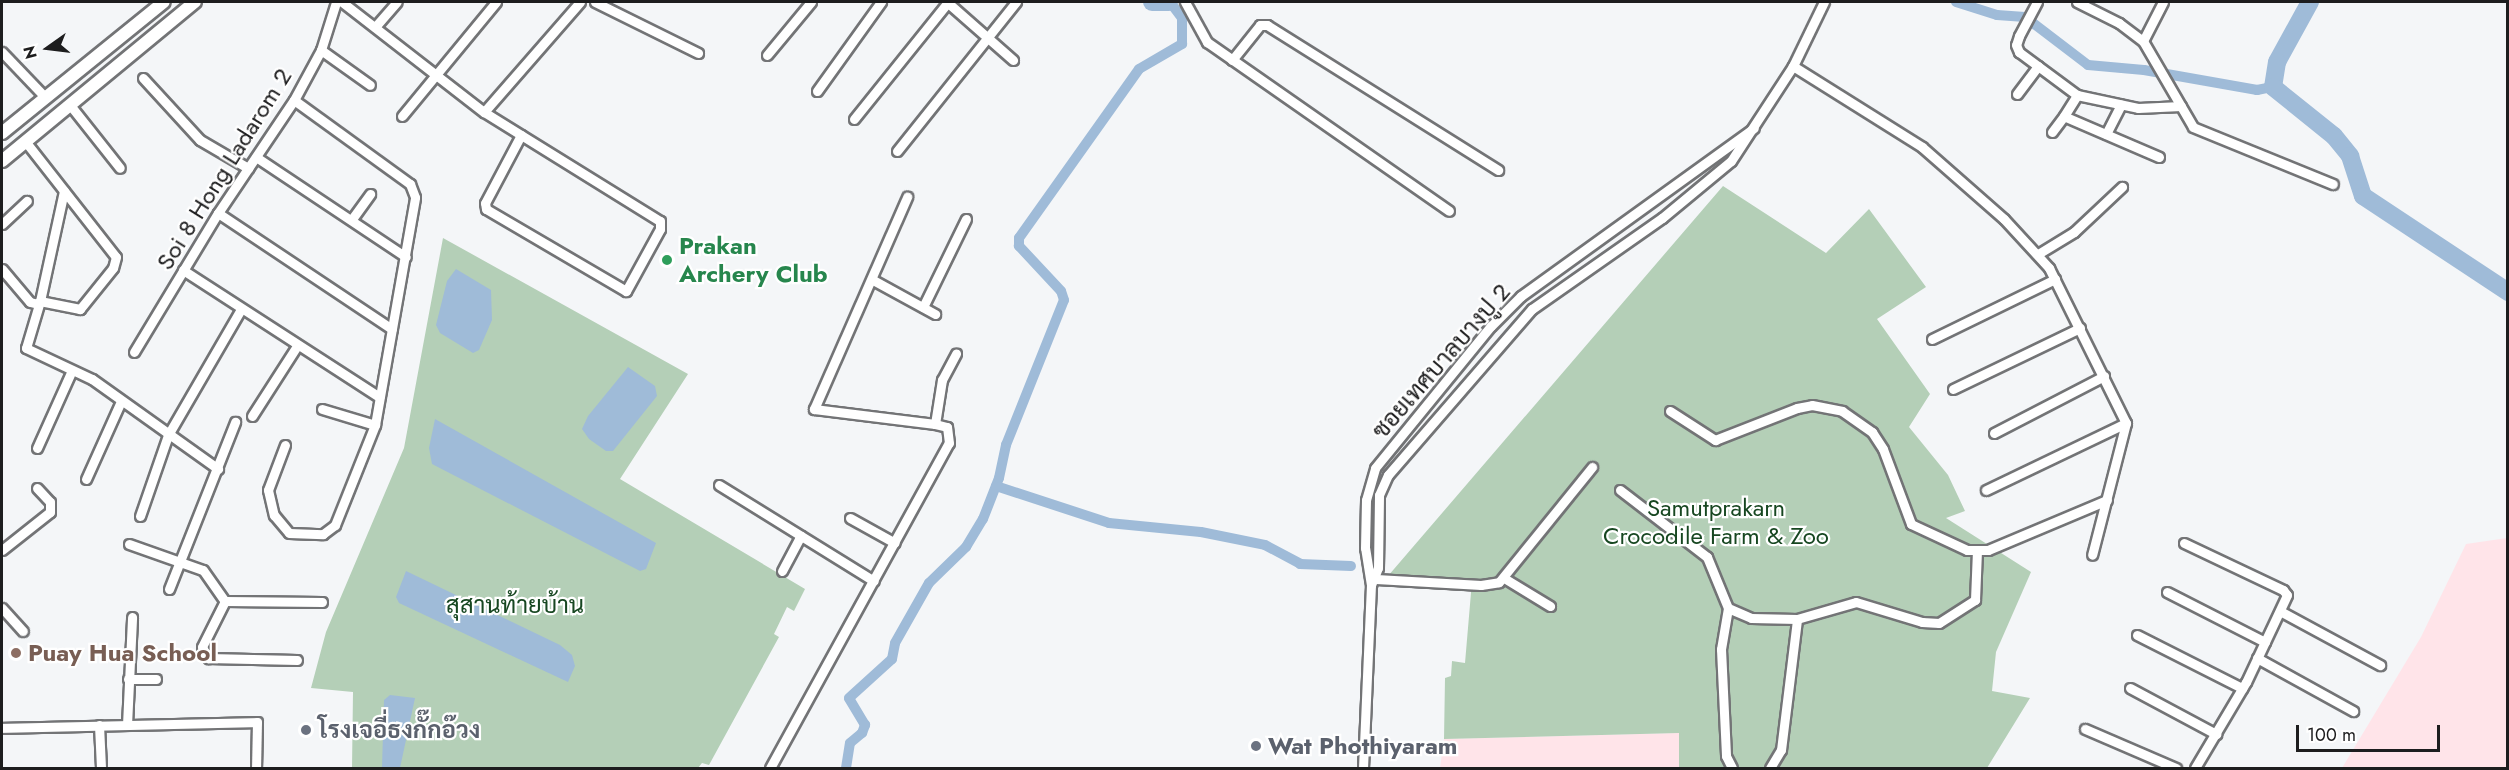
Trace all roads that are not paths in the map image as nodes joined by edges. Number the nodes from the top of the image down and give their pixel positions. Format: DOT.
graph roads {
  1 [pos="164,2"];
  2 [pos="195,2"];
  3 [pos="336,2"];
  4 [pos="342,2"];
  5 [pos="397,2"];
  6 [pos="496,2"];
  7 [pos="580,2"];
  8 [pos="595,2"];
  9 [pos="812,2"];
  10 [pos="880,2"];
  11 [pos="947,2"];
  12 [pos="1016,2"];
  13 [pos="1185,2"];
  14 [pos="1824,2"];
  15 [pos="2037,2"];
  16 [pos="2077,2"];
  17 [pos="2104,2"];
  18 [pos="2163,2"];
  19 [pos="2099,11"];
  20 [pos="149,14"];
  21 [pos="375,27"];
  22 [pos="160,29"];
  23 [pos="988,39"];
  24 [pos="2143,41"];
  25 [pos="321,50"];
  26 [pos="2,52"];
  27 [pos="698,53"];
  28 [pos="767,55"];
  29 [pos="1013,60"];
  30 [pos="1232,60"];
  31 [pos="1793,66"];
  32 [pos="2038,66"];
  33 [pos="435,74"];
  34 [pos="143,78"];
  35 [pos="370,85"];
  36 [pos="817,91"];
  37 [pos="2017,94"];
  38 [pos="2077,95"];
  39 [pos="45,97"];
  40 [pos="294,100"];
  41 [pos="70,105"];
  42 [pos="2121,105"];
  43 [pos="2181,106"];
  44 [pos="484,112"];
  45 [pos="402,116"];
  46 [pos="2064,116"];
  47 [pos="854,119"];
  48 [pos="1754,128"];
  49 [pos="2052,132"];
  50 [pos="2,133"];
  51 [pos="2106,134"];
  52 [pos="521,135"];
  53 [pos="25,141"];
  54 [pos="897,151"];
  55 [pos="256,157"];
  56 [pos="2159,157"];
  57 [pos="2,161"];
  58 [pos="120,168"];
  59 [pos="248,168"];
  60 [pos="1498,170"];
  61 [pos="2332,184"];
  62 [pos="2122,187"];
  63 [pos="64,191"];
  64 [pos="370,194"];
  65 [pos="907,197"];
  66 [pos="27,201"];
  67 [pos="1449,211"];
  68 [pos="218,213"];
  69 [pos="352,219"];
  70 [pos="966,219"];
  71 [pos="2,224"];
  72 [pos="2038,254"];
  73 [pos="406,257"];
  74 [pos="2,269"];
  75 [pos="183,270"];
  76 [pos="2055,279"];
  77 [pos="873,280"];
  78 [pos="39,303"];
  79 [pos="923,307"];
  80 [pos="242,309"];
  81 [pos="935,314"];
  82 [pos="2080,328"];
  83 [pos="392,329"];
  84 [pos="1932,339"];
  85 [pos="297,346"];
  86 [pos="134,352"];
  87 [pos="956,354"];
  88 [pos="72,370"];
  89 [pos="2104,376"];
  90 [pos="1953,389"];
  91 [pos="379,397"];
  92 [pos="121,401"];
  93 [pos="322,410"];
  94 [pos="1671,411"];
  95 [pos="252,416"];
  96 [pos="235,422"];
  97 [pos="2126,423"];
  98 [pos="935,424"];
  99 [pos="375,425"];
  100 [pos="1994,432"];
  101 [pos="168,435"];
  102 [pos="285,445"];
  103 [pos="37,448"];
  104 [pos="1592,467"];
  105 [pos="218,469"];
  106 [pos="86,479"];
  107 [pos="719,485"];
  108 [pos="38,488"];
  109 [pos="1620,490"];
  110 [pos="1986,490"];
  111 [pos="2107,501"];
  112 [pos="140,516"];
  113 [pos="850,518"];
  114 [pos="801,536"];
  115 [pos="895,543"];
  116 [pos="2184,543"];
  117 [pos="129,544"];
  118 [pos="2,550"];
  119 [pos="1977,551"];
  120 [pos="2092,555"];
  121 [pos="180,559"];
  122 [pos="782,571"];
  123 [pos="1504,578"];
  124 [pos="874,581"];
  125 [pos="1373,582"];
  126 [pos="169,589"];
  127 [pos="2167,592"];
  128 [pos="225,602"];
  129 [pos="322,602"];
  130 [pos="1550,606"];
  131 [pos="2,608"];
  132 [pos="1728,608"];
  133 [pos="2280,611"];
  134 [pos="132,618"];
  135 [pos="1797,619"];
  136 [pos="23,632"];
  137 [pos="2137,634"];
  138 [pos="2265,642"];
  139 [pos="2258,658"];
  140 [pos="297,660"];
  141 [pos="2380,665"];
  142 [pos="156,679"];
  143 [pos="128,680"];
  144 [pos="2130,688"];
  145 [pos="2242,688"];
  146 [pos="2353,711"];
  147 [pos="99,725"];
  148 [pos="127,725"];
  149 [pos="2,728"];
  150 [pos="2085,729"];
  151 [pos="2216,734"];
  152 [pos="101,768"];
  153 [pos="256,768"];
  154 [pos="771,768"];
  155 [pos="1363,768"];
  156 [pos="1732,768"];
  157 [pos="1770,768"];
  158 [pos="2176,768"];
  159 [pos="2195,768"];
  1 -- 20 [label="main road"];
  2 -- 22 [label="main road"];
  3 -- 25 [label="street, Soi 8 Hong Ladarom 2"];
  4 -- 21 [label="street"];
  5 -- 21 [label="street"];
  6 -- 33 [label="street"];
  7 -- 44 [label="street"];
  8 -- 27 [label="street"];
  9 -- 28 [label="street"];
  10 -- 36 [label="street"];
  11 -- 23 [label="street"];
  11 -- 47 [label="street"];
  12 -- 23 [label="street"];
  13 -- 30 [label="street"];
  14 -- 31 [label="street, ซอยเทศบาลบางปู 2"];
  15 -- 32 [label="street"];
  16 -- 19 [label="street"];
  17 -- 19 [label="street"];
  18 -- 24 [label="street"];
  19 -- 24 [label="street"];
  20 -- 22 [label="main road"];
  20 -- 39 [label="main road"];
  21 -- 33 [label="street"];
  22 -- 41 [label="main road"];
  23 -- 29 [label="street"];
  23 -- 54 [label="street"];
  24 -- 43 [label="street"];
  25 -- 35 [label="street"];
  25 -- 40 [label="street, Soi 8 Hong Ladarom 2"];
  26 -- 39 [label="street"];
  30 -- 60 [label="street"];
  30 -- 67 [label="street"];
  31 -- 48 [label="street, ซอยเทศบาลบางปู 2"];
  31 -- 72 [label="street"];
  32 -- 37 [label="street"];
  32 -- 38 [label="street"];
  33 -- 44 [label="street"];
  33 -- 45 [label="street"];
  34 -- 59 [label="street"];
  38 -- 42 [label="street"];
  38 -- 46 [label="street"];
  39 -- 50 [label="main road"];
  40 -- 55 [label="street, Soi 8 Hong Ladarom 2"];
  40 -- 73 [label="street"];
  41 -- 53 [label="main road"];
  41 -- 58 [label="street"];
  42 -- 43 [label="street"];
  42 -- 51 [label="street"];
  43 -- 61 [label="street"];
  44 -- 52 [label="street"];
  46 -- 49 [label="street"];
  46 -- 51 [label="street"];
  48 -- 125 [label="street, ซอยเทศบาลบางปู 2"];
  48 -- 125 [label="street, ซอยเทศบาลบางปู 2"];
  51 -- 56 [label="street"];
  52 -- 52 [label="street"];
  53 -- 57 [label="main road"];
  53 -- 63 [label="street"];
  55 -- 59 [label="street, Soi 8 Hong Ladarom 2"];
  55 -- 69 [label="street"];
  59 -- 68 [label="street, Soi 8 Hong Ladarom 2"];
  62 -- 72 [label="street"];
  63 -- 78 [label="street"];
  63 -- 78 [label="street"];
  64 -- 69 [label="street"];
  65 -- 77 [label="street"];
  66 -- 71 [label="street"];
  68 -- 75 [label="street, Soi 8 Hong Ladarom 2"];
  68 -- 83 [label="street"];
  69 -- 73 [label="street"];
  70 -- 79 [label="street"];
  72 -- 76 [label="street"];
  73 -- 83 [label="street"];
  74 -- 78 [label="street"];
  75 -- 80 [label="street"];
  75 -- 86 [label="street, Soi 8 Hong Ladarom 2"];
  76 -- 82 [label="street"];
  76 -- 84 [label="street"];
  77 -- 79 [label="street"];
  77 -- 98 [label="street"];
  78 -- 88 [label="street"];
  79 -- 81 [label="street"];
  80 -- 85 [label="street"];
  80 -- 101 [label="street"];
  82 -- 89 [label="street"];
  82 -- 90 [label="street"];
  83 -- 91 [label="street"];
  85 -- 91 [label="street"];
  85 -- 95 [label="street"];
  87 -- 98 [label="street"];
  88 -- 92 [label="street"];
  88 -- 103 [label="street"];
  89 -- 97 [label="street"];
  89 -- 100 [label="street"];
  91 -- 99 [label="street"];
  92 -- 101 [label="street"];
  92 -- 106 [label="street"];
  93 -- 99 [label="street"];
  94 -- 119 [label="street"];
  96 -- 105 [label="street"];
  97 -- 110 [label="street"];
  97 -- 111 [label="street"];
  98 -- 115 [label="street"];
  99 -- 102 [label="street"];
  101 -- 105 [label="street"];
  101 -- 112 [label="street"];
  104 -- 123 [label="street"];
  105 -- 121 [label="street"];
  107 -- 114 [label="street"];
  108 -- 118 [label="street"];
  109 -- 132 [label="street"];
  111 -- 119 [label="street"];
  111 -- 120 [label="street"];
  113 -- 115 [label="street"];
  114 -- 122 [label="street"];
  114 -- 124 [label="street"];
  115 -- 124 [label="street"];
  116 -- 133 [label="street"];
  117 -- 121 [label="street"];
  119 -- 135 [label="street"];
  121 -- 126 [label="street"];
  121 -- 128 [label="street"];
  123 -- 125 [label="street"];
  123 -- 130 [label="street"];
  124 -- 154 [label="street"];
  125 -- 155 [label="street, ซอยเทศบาลบางปู 2"];
  127 -- 138 [label="street"];
  128 -- 129 [label="street"];
  128 -- 140 [label="street"];
  131 -- 136 [label="street"];
  132 -- 135 [label="street"];
  132 -- 156 [label="street"];
  133 -- 138 [label="street"];
  133 -- 141 [label="street"];
  134 -- 143 [label="street"];
  135 -- 157 [label="street"];
  137 -- 145 [label="street"];
  138 -- 139 [label="street"];
  139 -- 145 [label="street"];
  139 -- 146 [label="street"];
  142 -- 143 [label="street"];
  143 -- 148 [label="street"];
  144 -- 151 [label="street"];
  145 -- 151 [label="street"];
  147 -- 148 [label="street"];
  147 -- 149 [label="street"];
  147 -- 152 [label="street"];
  148 -- 153 [label="street"];
  150 -- 158 [label="street"];
  151 -- 159 [label="street"];
}
